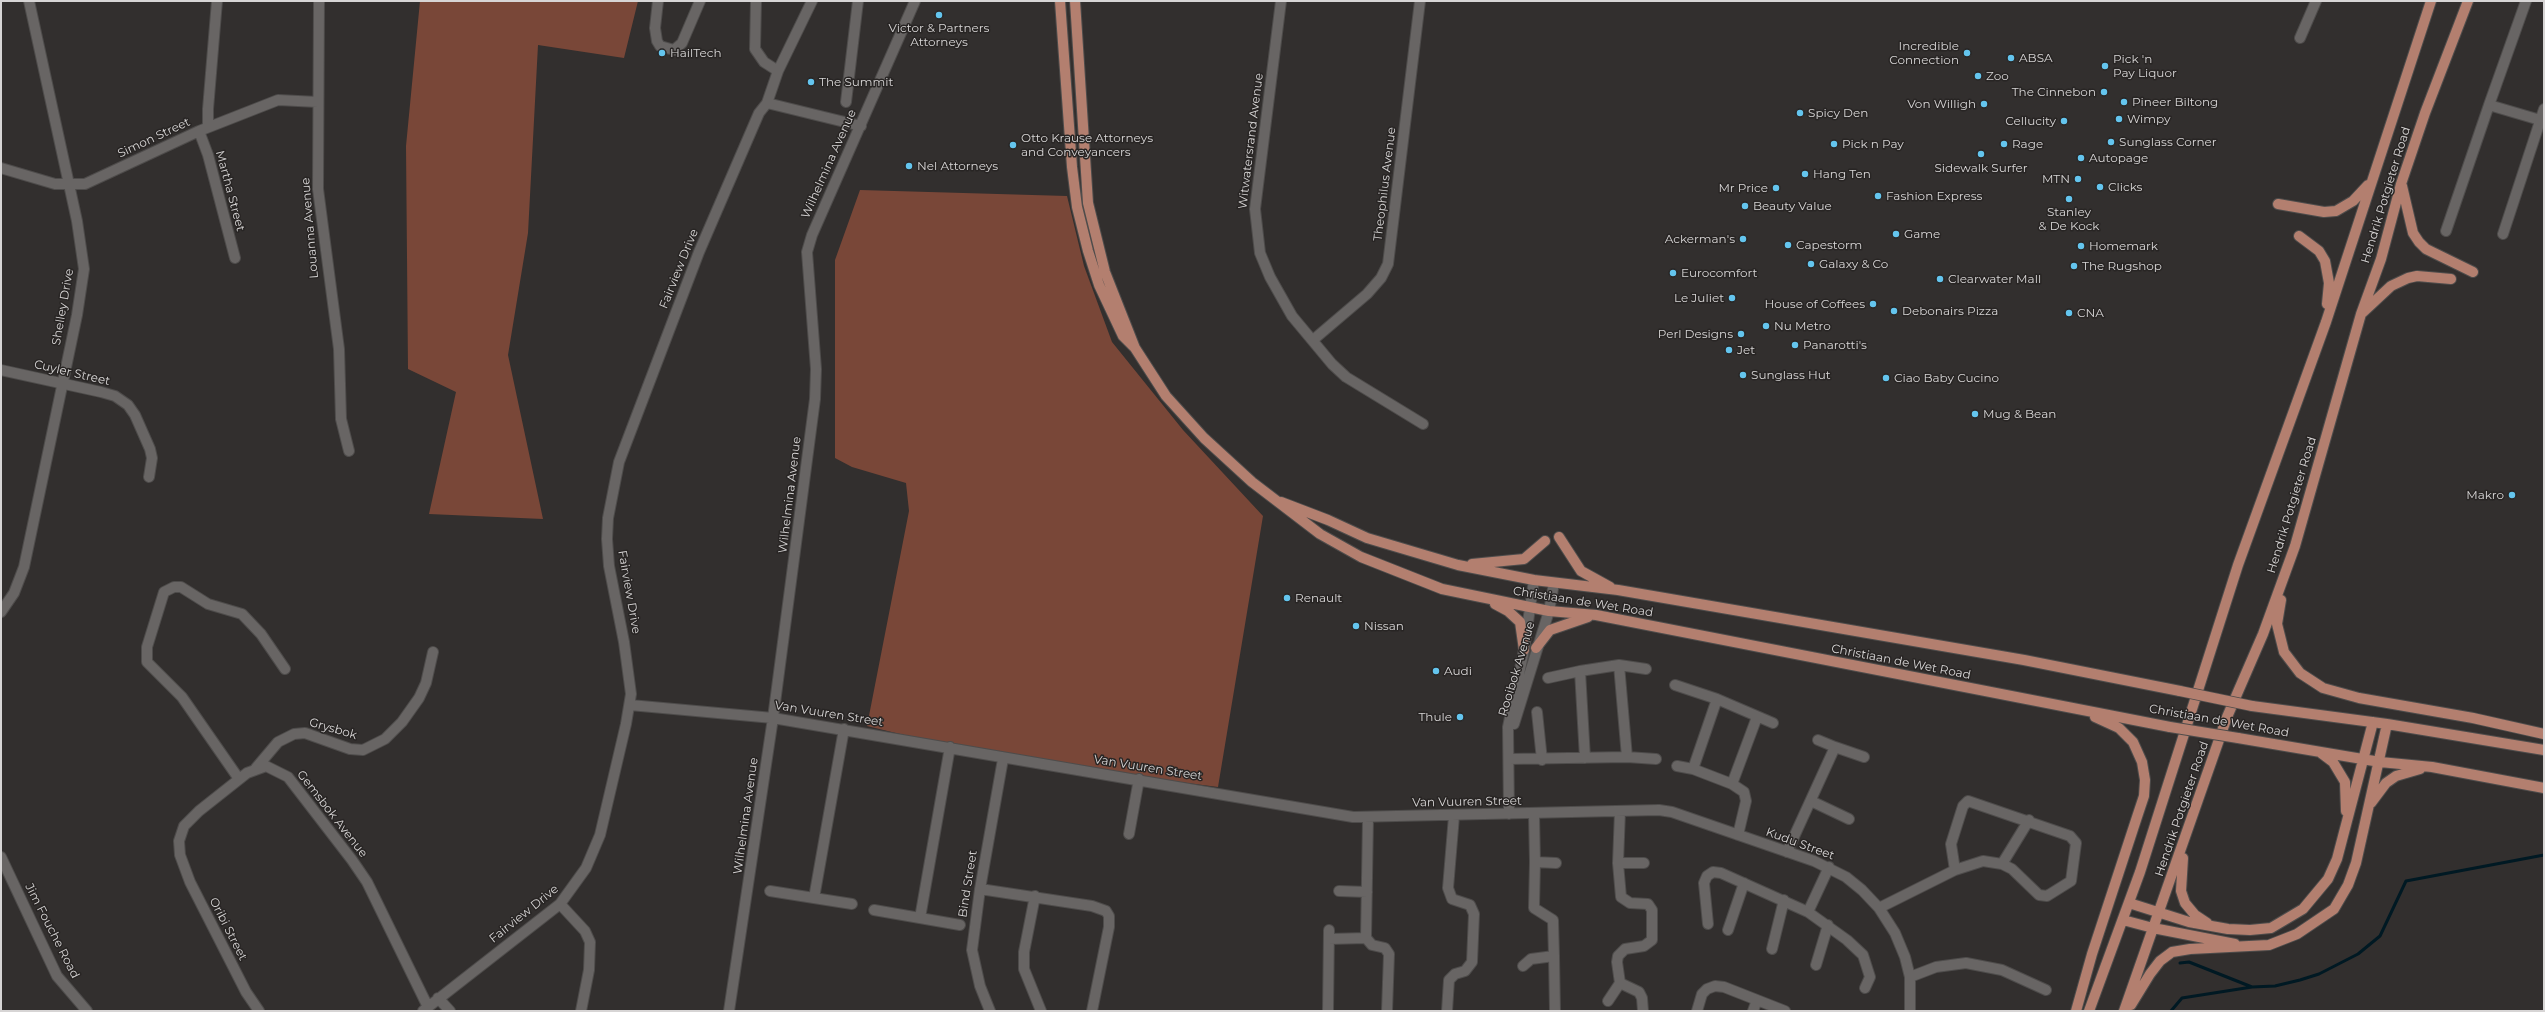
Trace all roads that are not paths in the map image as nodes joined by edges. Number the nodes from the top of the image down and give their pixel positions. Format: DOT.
graph roads {
  1 [pos="29,1"];
  2 [pos="217,1"];
  3 [pos="319,1"];
  4 [pos="658,1"];
  5 [pos="700,1"];
  6 [pos="756,1"];
  7 [pos="812,1"];
  8 [pos="858,1"];
  9 [pos="915,1"];
  10 [pos="1060,1"];
  11 [pos="1075,1"];
  12 [pos="1281,1"];
  13 [pos="1420,1"];
  14 [pos="2316,1"];
  15 [pos="2432,1"];
  16 [pos="2468,1"];
  17 [pos="2526,1"];
  18 [pos="2300,38"];
  19 [pos="778,71"];
  20 [pos="318,102"];
  21 [pos="846,102"];
  22 [pos="767,103"];
  23 [pos="2489,105"];
  24 [pos="2544,109"];
  25 [pos="2542,119"];
  26 [pos="860,126"];
  27 [pos="204,129"];
  28 [pos="1,168"];
  29 [pos="2372,179"];
  30 [pos="2401,184"];
  31 [pos="68,185"];
  32 [pos="2278,204"];
  33 [pos="2446,231"];
  34 [pos="2503,234"];
  35 [pos="2299,236"];
  36 [pos="235,258"];
  37 [pos="2473,272"];
  38 [pos="2451,279"];
  39 [pos="2361,314"];
  40 [pos="2326,322"];
  41 [pos="1313,340"];
  42 [pos="1136,348"];
  43 [pos="1,370"];
  44 [pos="62,384"];
  45 [pos="1423,424"];
  46 [pos="349,451"];
  47 [pos="149,477"];
  48 [pos="1276,500"];
  49 [pos="1559,537"];
  50 [pos="1545,541"];
  51 [pos="2295,546"];
  52 [pos="1458,565"];
  53 [pos="1534,580"];
  54 [pos="1554,583"];
  55 [pos="1618,590"];
  56 [pos="1486,599"];
  57 [pos="1531,608"];
  58 [pos="1548,611"];
  59 [pos="1,612"];
  60 [pos="1596,615"];
  61 [pos="1536,648"];
  62 [pos="1524,650"];
  63 [pos="433,652"];
  64 [pos="1619,665"];
  65 [pos="285,669"];
  66 [pos="1646,669"];
  67 [pos="1580,671"];
  68 [pos="1548,678"];
  69 [pos="1675,685"];
  70 [pos="1717,699"];
  71 [pos="2042,702"];
  72 [pos="630,706"];
  73 [pos="1537,712"];
  74 [pos="1757,717"];
  75 [pos="773,718"];
  76 [pos="2373,722"];
  77 [pos="1773,723"];
  78 [pos="2387,724"];
  79 [pos="844,729"];
  80 [pos="1509,734"];
  81 [pos="2544,734"];
  82 [pos="1818,740"];
  83 [pos="950,746"];
  84 [pos="1835,747"];
  85 [pos="2544,750"];
  86 [pos="2319,752"];
  87 [pos="1626,757"];
  88 [pos="1864,757"];
  89 [pos="1585,758"];
  90 [pos="1003,759"];
  91 [pos="1509,759"];
  92 [pos="1656,759"];
  93 [pos="2363,759"];
  94 [pos="1542,760"];
  95 [pos="2380,762"];
  96 [pos="1676,766"];
  97 [pos="2432,767"];
  98 [pos="256,768"];
  99 [pos="1693,769"];
  100 [pos="239,779"];
  101 [pos="1139,779"];
  102 [pos="1732,784"];
  103 [pos="2544,788"];
  104 [pos="1811,802"];
  105 [pos="2368,806"];
  106 [pos="1665,811"];
  107 [pos="1620,812"];
  108 [pos="1509,814"];
  109 [pos="1534,814"];
  110 [pos="1454,816"];
  111 [pos="1368,818"];
  112 [pos="1849,819"];
  113 [pos="2029,820"];
  114 [pos="2346,827"];
  115 [pos="1130,834"];
  116 [pos="1738,835"];
  117 [pos="2184,841"];
  118 [pos="1787,852"];
  119 [pos="1,857"];
  120 [pos="1535,862"];
  121 [pos="1556,863"];
  122 [pos="1618,863"];
  123 [pos="1644,863"];
  124 [pos="2002,864"];
  125 [pos="1829,867"];
  126 [pos="1955,870"];
  127 [pos="1744,883"];
  128 [pos="980,889"];
  129 [pos="770,891"];
  130 [pos="1339,891"];
  131 [pos="1367,892"];
  132 [pos="1035,896"];
  133 [pos="814,898"];
  134 [pos="1784,900"];
  135 [pos="2128,903"];
  136 [pos="560,904"];
  137 [pos="852,904"];
  138 [pos="1879,908"];
  139 [pos="874,910"];
  140 [pos="1808,912"];
  141 [pos="2158,912"];
  142 [pos="920,918"];
  143 [pos="2123,920"];
  144 [pos="1708,924"];
  145 [pos="960,925"];
  146 [pos="1828,925"];
  147 [pos="2209,925"];
  148 [pos="2153,928"];
  149 [pos="1728,930"];
  150 [pos="1366,938"];
  151 [pos="2247,946"];
  152 [pos="1772,949"];
  153 [pos="1554,956"];
  154 [pos="1816,965"];
  155 [pos="1524,966"];
  156 [pos="1910,977"];
  157 [pos="1620,983"];
  158 [pos="1865,988"];
  159 [pos="2046,990"];
  160 [pos="438,998"];
  161 [pos="1757,1000"];
  162 [pos="1608,1001"];
  163 [pos="426,1009"];
  164 [pos="87,1011"];
  165 [pos="259,1011"];
  166 [pos="450,1011"];
  167 [pos="581,1011"];
  168 [pos="729,1011"];
  169 [pos="990,1011"];
  170 [pos="1041,1011"];
  171 [pos="1092,1011"];
  172 [pos="1328,1011"];
  173 [pos="1387,1011"];
  174 [pos="1447,1011"];
  175 [pos="1555,1011"];
  176 [pos="1643,1011"];
  177 [pos="1696,1011"];
  178 [pos="1754,1011"];
  179 [pos="1785,1011"];
  180 [pos="1910,1011"];
  181 [pos="2076,1011"];
  182 [pos="2089,1011"];
  183 [pos="2126,1011"];
  1 -- 31 [label="street, Shelley Drive"];
  2 -- 27 [label="street, Martha Street"];
  3 -- 20 [label="street, Louanna Avenue"];
  4 -- 5 [label="street"];
  6 -- 19 [label="street"];
  7 -- 19 [label="street, Fairview Drive"];
  8 -- 21 [label="street"];
  9 -- 26 [label="street, Wilhelmina Avenue"];
  10 -- 42 [label="main road, Christiaan de Wet Road"];
  11 -- 42 [label="main road, Christiaan de Wet Road"];
  12 -- 41 [label="street, Witwatersrand Avenue"];
  13 -- 41 [label="street, Theophilus Avenue"];
  14 -- 18 [label="street"];
  15 -- 29 [label="main road, Hendrik Potgieter Road"];
  16 -- 30 [label="main road, Hendrik Potgieter Road"];
  17 -- 23 [label="street"];
  19 -- 22 [label="street, Fairview Drive"];
  20 -- 27 [label="street, Simon Street"];
  20 -- 46 [label="street, Louanna Avenue"];
  22 -- 26 [label="street"];
  22 -- 72 [label="street, Fairview Drive"];
  23 -- 25 [label="street"];
  23 -- 33 [label="street"];
  24 -- 25 [label="street"];
  25 -- 34 [label="street"];
  26 -- 75 [label="street, Wilhelmina Avenue"];
  27 -- 31 [label="street, Simon Street"];
  27 -- 36 [label="street, Martha Street"];
  28 -- 31 [label="street, Simon Street"];
  29 -- 32 [label="main road"];
  29 -- 40 [label="main road, Hendrik Potgieter Road"];
  30 -- 37 [label="main road"];
  30 -- 39 [label="main road, Hendrik Potgieter Road"];
  31 -- 44 [label="street, Shelley Drive"];
  35 -- 40 [label="main road"];
  38 -- 39 [label="main road"];
  39 -- 51 [label="main road, Hendrik Potgieter Road"];
  40 -- 135 [label="main road, Hendrik Potgieter Road"];
  41 -- 45 [label="street, Witwatersrand Avenue"];
  42 -- 48 [label="main road, Christiaan de Wet Road"];
  43 -- 44 [label="street, Cuyler Street"];
  44 -- 47 [label="street, Cuyler Street"];
  44 -- 59 [label="street, Shelley Drive"];
  48 -- 52 [label="main road, Christiaan de Wet Road"];
  48 -- 56 [label="main road, Christiaan de Wet Road"];
  49 -- 55 [label="main road"];
  50 -- 52 [label="main road"];
  51 -- 81 [label="main road"];
  51 -- 117 [label="main road, Hendrik Potgieter Road"];
  52 -- 53 [label="main road, Christiaan de Wet Road"];
  53 -- 54 [label="main road, Christiaan de Wet Road"];
  53 -- 57 [label="street, Rooibok Avenue"];
  54 -- 55 [label="main road, Christiaan de Wet Road"];
  54 -- 58 [label="street, Rooibok Avenue"];
  55 -- 76 [label="main road, Christiaan de Wet Road, bridge"];
  56 -- 57 [label="main road, Christiaan de Wet Road"];
  56 -- 62 [label="main road"];
  57 -- 58 [label="main road, Christiaan de Wet Road"];
  57 -- 62 [label="street, Rooibok Avenue"];
  58 -- 60 [label="main road, Christiaan de Wet Road"];
  58 -- 61 [label="street, Rooibok Avenue"];
  60 -- 61 [label="main road"];
  60 -- 71 [label="main road, Christiaan de Wet Road"];
  61 -- 80 [label="street, Rooibok Avenue"];
  62 -- 80 [label="street, Rooibok Avenue"];
  63 -- 98 [label="street, Grysbok"];
  64 -- 66 [label="street"];
  64 -- 67 [label="street"];
  64 -- 87 [label="street"];
  65 -- 100 [label="street"];
  67 -- 68 [label="street"];
  67 -- 89 [label="street"];
  69 -- 70 [label="street"];
  70 -- 74 [label="street"];
  70 -- 99 [label="street"];
  71 -- 86 [label="main road, Christiaan de Wet Road, bridge"];
  71 -- 181 [label="main road"];
  72 -- 75 [label="street, Van Vuuren Street"];
  72 -- 136 [label="street, Fairview Drive"];
  73 -- 94 [label="street"];
  74 -- 77 [label="street"];
  74 -- 102 [label="street"];
  75 -- 79 [label="street, Van Vuuren Street"];
  75 -- 168 [label="street, Wilhelmina Avenue"];
  76 -- 78 [label="main road, Christiaan de Wet Road"];
  76 -- 93 [label="main road"];
  78 -- 85 [label="main road, Christiaan de Wet Road"];
  78 -- 95 [label="main road"];
  79 -- 83 [label="street, Van Vuuren Street"];
  79 -- 133 [label="street"];
  80 -- 91 [label="street, Rooibok Avenue"];
  82 -- 84 [label="street"];
  83 -- 90 [label="street, Van Vuuren Street"];
  83 -- 142 [label="street"];
  84 -- 88 [label="street"];
  84 -- 104 [label="street"];
  86 -- 93 [label="main road, Christiaan de Wet Road"];
  86 -- 114 [label="main road"];
  87 -- 89 [label="street"];
  87 -- 92 [label="street"];
  89 -- 94 [label="street"];
  90 -- 101 [label="street, Van Vuuren Street"];
  90 -- 128 [label="street, Bind Street"];
  91 -- 94 [label="street"];
  91 -- 108 [label="street, Rooibok Avenue"];
  93 -- 95 [label="main road, Christiaan de Wet Road"];
  93 -- 114 [label="main road"];
  95 -- 97 [label="main road, Christiaan de Wet Road"];
  95 -- 105 [label="main road"];
  96 -- 99 [label="street"];
  97 -- 103 [label="main road, Christiaan de Wet Road"];
  97 -- 105 [label="main road"];
  98 -- 100 [label="street"];
  98 -- 163 [label="street, Gemsbok Avenue"];
  99 -- 102 [label="street"];
  100 -- 165 [label="street, Oribi Street"];
  101 -- 111 [label="street, Van Vuuren Street"];
  101 -- 115 [label="street"];
  102 -- 116 [label="street"];
  104 -- 112 [label="street"];
  104 -- 118 [label="street"];
  105 -- 151 [label="main road"];
  106 -- 107 [label="street, Van Vuuren Street"];
  106 -- 116 [label="street, Kudu Street"];
  107 -- 109 [label="street, Van Vuuren Street"];
  107 -- 122 [label="street"];
  108 -- 109 [label="street, Van Vuuren Street"];
  108 -- 110 [label="street, Van Vuuren Street"];
  109 -- 120 [label="street"];
  110 -- 111 [label="street, Van Vuuren Street"];
  110 -- 174 [label="street"];
  111 -- 131 [label="street"];
  113 -- 124 [label="street"];
  113 -- 124 [label="street"];
  113 -- 126 [label="street"];
  114 -- 147 [label="main road"];
  116 -- 118 [label="street, Kudu Street"];
  117 -- 141 [label="main road, Hendrik Potgieter Road"];
  117 -- 147 [label="main road"];
  118 -- 125 [label="street, Kudu Street"];
  119 -- 164 [label="street, Jim Fouche Road"];
  120 -- 121 [label="street"];
  120 -- 153 [label="street"];
  122 -- 123 [label="street"];
  122 -- 157 [label="street"];
  124 -- 126 [label="street"];
  125 -- 138 [label="street, Kudu Street"];
  125 -- 140 [label="street"];
  126 -- 138 [label="street"];
  127 -- 134 [label="street"];
  127 -- 144 [label="street"];
  127 -- 149 [label="street"];
  128 -- 132 [label="street"];
  128 -- 169 [label="street, Bind Street"];
  129 -- 133 [label="street"];
  130 -- 131 [label="street"];
  131 -- 150 [label="street"];
  132 -- 170 [label="street"];
  132 -- 171 [label="street"];
  133 -- 137 [label="street"];
  134 -- 140 [label="street"];
  134 -- 152 [label="street"];
  135 -- 141 [label="main road"];
  135 -- 143 [label="main road, Hendrik Potgieter Road"];
  136 -- 160 [label="street, Fairview Drive"];
  136 -- 167 [label="street"];
  138 -- 156 [label="street, Kudu Street"];
  139 -- 142 [label="street"];
  140 -- 146 [label="street"];
  141 -- 147 [label="main road"];
  141 -- 148 [label="main road, Hendrik Potgieter Road"];
  142 -- 145 [label="street"];
  143 -- 148 [label="main road"];
  143 -- 182 [label="main road, Hendrik Potgieter Road"];
  146 -- 154 [label="street"];
  146 -- 158 [label="street"];
  148 -- 151 [label="main road"];
  148 -- 183 [label="main road, Hendrik Potgieter Road"];
  150 -- 172 [label="street"];
  150 -- 173 [label="street"];
  151 -- 183 [label="main road"];
  153 -- 155 [label="street"];
  153 -- 175 [label="street"];
  156 -- 159 [label="street"];
  156 -- 180 [label="street, Kudu Street"];
  157 -- 162 [label="street"];
  157 -- 176 [label="street"];
  160 -- 163 [label="street, Fairview Drive"];
  160 -- 166 [label="street"];
  161 -- 177 [label="street"];
  161 -- 178 [label="street"];
  161 -- 179 [label="street"];
}
